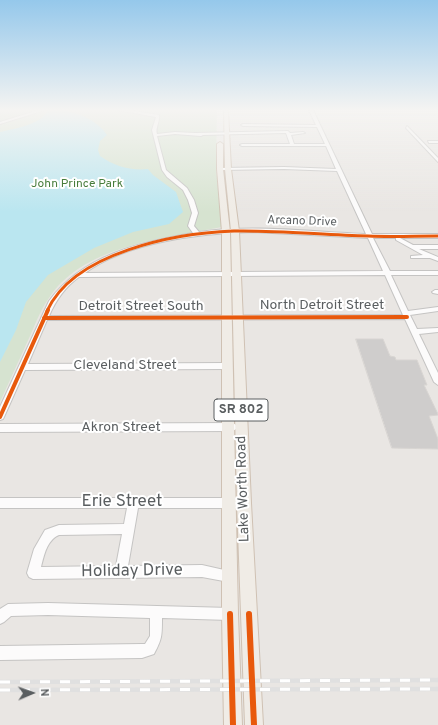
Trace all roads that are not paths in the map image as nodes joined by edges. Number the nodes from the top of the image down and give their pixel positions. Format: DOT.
graph roads {
  1 [pos="158,144"];
  2 [pos="222,144"];
  3 [pos="224,144"];
  4 [pos="422,144"];
  5 [pos="242,145"];
  6 [pos="292,145"];
  7 [pos="327,145"];
  8 [pos="438,161"];
  9 [pos="220,169"];
  10 [pos="228,169"];
  11 [pos="338,170"];
  12 [pos="235,231"];
  13 [pos="226,232"];
  14 [pos="197,234"];
  15 [pos="369,236"];
  16 [pos="438,236"];
  17 [pos="398,239"];
  18 [pos="410,247"];
  19 [pos="438,247"];
  20 [pos="430,256"];
  21 [pos="413,258"];
  22 [pos="438,259"];
  23 [pos="438,273"];
  24 [pos="78,274"];
  25 [pos="226,274"];
  26 [pos="386,274"];
  27 [pos="236,275"];
  28 [pos="438,309"];
  29 [pos="406,315"];
  30 [pos="44,318"];
  31 [pos="232,318"];
  32 [pos="438,330"];
  33 [pos="414,332"];
  34 [pos="227,366"];
  35 [pos="23,367"];
  36 [pos="438,382"];
  37 [pos="0,417"];
  38 [pos="242,427"];
  39 [pos="0,428"];
  40 [pos="228,428"];
  41 [pos="133,503"];
  42 [pos="229,503"];
  43 [pos="244,503"];
  44 [pos="0,504"];
  45 [pos="128,529"];
  46 [pos="121,572"];
  47 [pos="229,576"];
  48 [pos="156,612"];
  49 [pos="230,614"];
  50 [pos="0,618"];
  51 [pos="0,653"];
  52 [pos="233,725"];
  53 [pos="254,725"];
  1 -- 14 [label="street"];
  2 -- 9 [label="main road, Lake Worth Road / SR 802"];
  3 -- 10 [label="main road, Lake Worth Road / SR 802"];
  4 -- 8 [label="street"];
  5 -- 6 [label="street"];
  6 -- 7 [label="street"];
  7 -- 11 [label="street"];
  9 -- 10 [label="street"];
  9 -- 13 [label="main road, Lake Worth Road / SR 802"];
  10 -- 11 [label="street"];
  10 -- 12 [label="main road, Lake Worth Road / SR 802"];
  11 -- 15 [label="street"];
  12 -- 13 [label="street, Arcano Drive"];
  12 -- 15 [label="street, Arcano Drive"];
  12 -- 27 [label="main road, Lake Worth Road / SR 802"];
  13 -- 14 [label="street, Arcano Drive"];
  13 -- 25 [label="main road, Lake Worth Road / SR 802"];
  14 -- 24 [label="street, Arcano Drive"];
  15 -- 16 [label="street, Arcano Drive"];
  15 -- 26 [label="street"];
  17 -- 18 [label="street"];
  18 -- 19 [label="street"];
  18 -- 20 [label="street"];
  20 -- 21 [label="street"];
  20 -- 22 [label="street"];
  23 -- 26 [label="street"];
  24 -- 25 [label="street"];
  24 -- 30 [label="street, Arcano Drive"];
  25 -- 27 [label="street"];
  25 -- 31 [label="main road, Lake Worth Road / SR 802"];
  26 -- 27 [label="street"];
  26 -- 29 [label="street"];
  27 -- 31 [label="main road, Lake Worth Road / SR 802"];
  28 -- 29 [label="street, North Detroit Street"];
  29 -- 31 [label="street, North Detroit Street"];
  29 -- 33 [label="street"];
  30 -- 31 [label="street, Detroit Street South"];
  30 -- 35 [label="street, Arcano Drive"];
  31 -- 34 [label="main road, Lake Worth Road / SR 802"];
  31 -- 38 [label="main road, Lake Worth Road / SR 802"];
  32 -- 33 [label="street"];
  33 -- 36 [label="street"];
  34 -- 35 [label="street, Cleveland Street"];
  34 -- 40 [label="main road, Lake Worth Road / SR 802"];
  35 -- 37 [label="street, Arcano Drive"];
  38 -- 40 [label="street, Akron Street"];
  38 -- 43 [label="main road, Lake Worth Road / SR 802"];
  39 -- 40 [label="street, Akron Street"];
  40 -- 42 [label="main road, Lake Worth Road / SR 802"];
  41 -- 42 [label="street, Erie Street"];
  41 -- 44 [label="street, Erie Street"];
  41 -- 45 [label="street"];
  42 -- 43 [label="street, Erie Street"];
  42 -- 47 [label="main road, Lake Worth Road / SR 802"];
  43 -- 53 [label="main road, Lake Worth Road / SR 802"];
  45 -- 46 [label="street"];
  45 -- 46 [label="street, Holiday Drive"];
  46 -- 47 [label="street, Holiday Drive"];
  47 -- 49 [label="main road, Lake Worth Road / SR 802"];
  48 -- 49 [label="street"];
  48 -- 50 [label="street"];
  48 -- 51 [label="street"];
  49 -- 52 [label="main road, Lake Worth Road / SR 802"];
}
